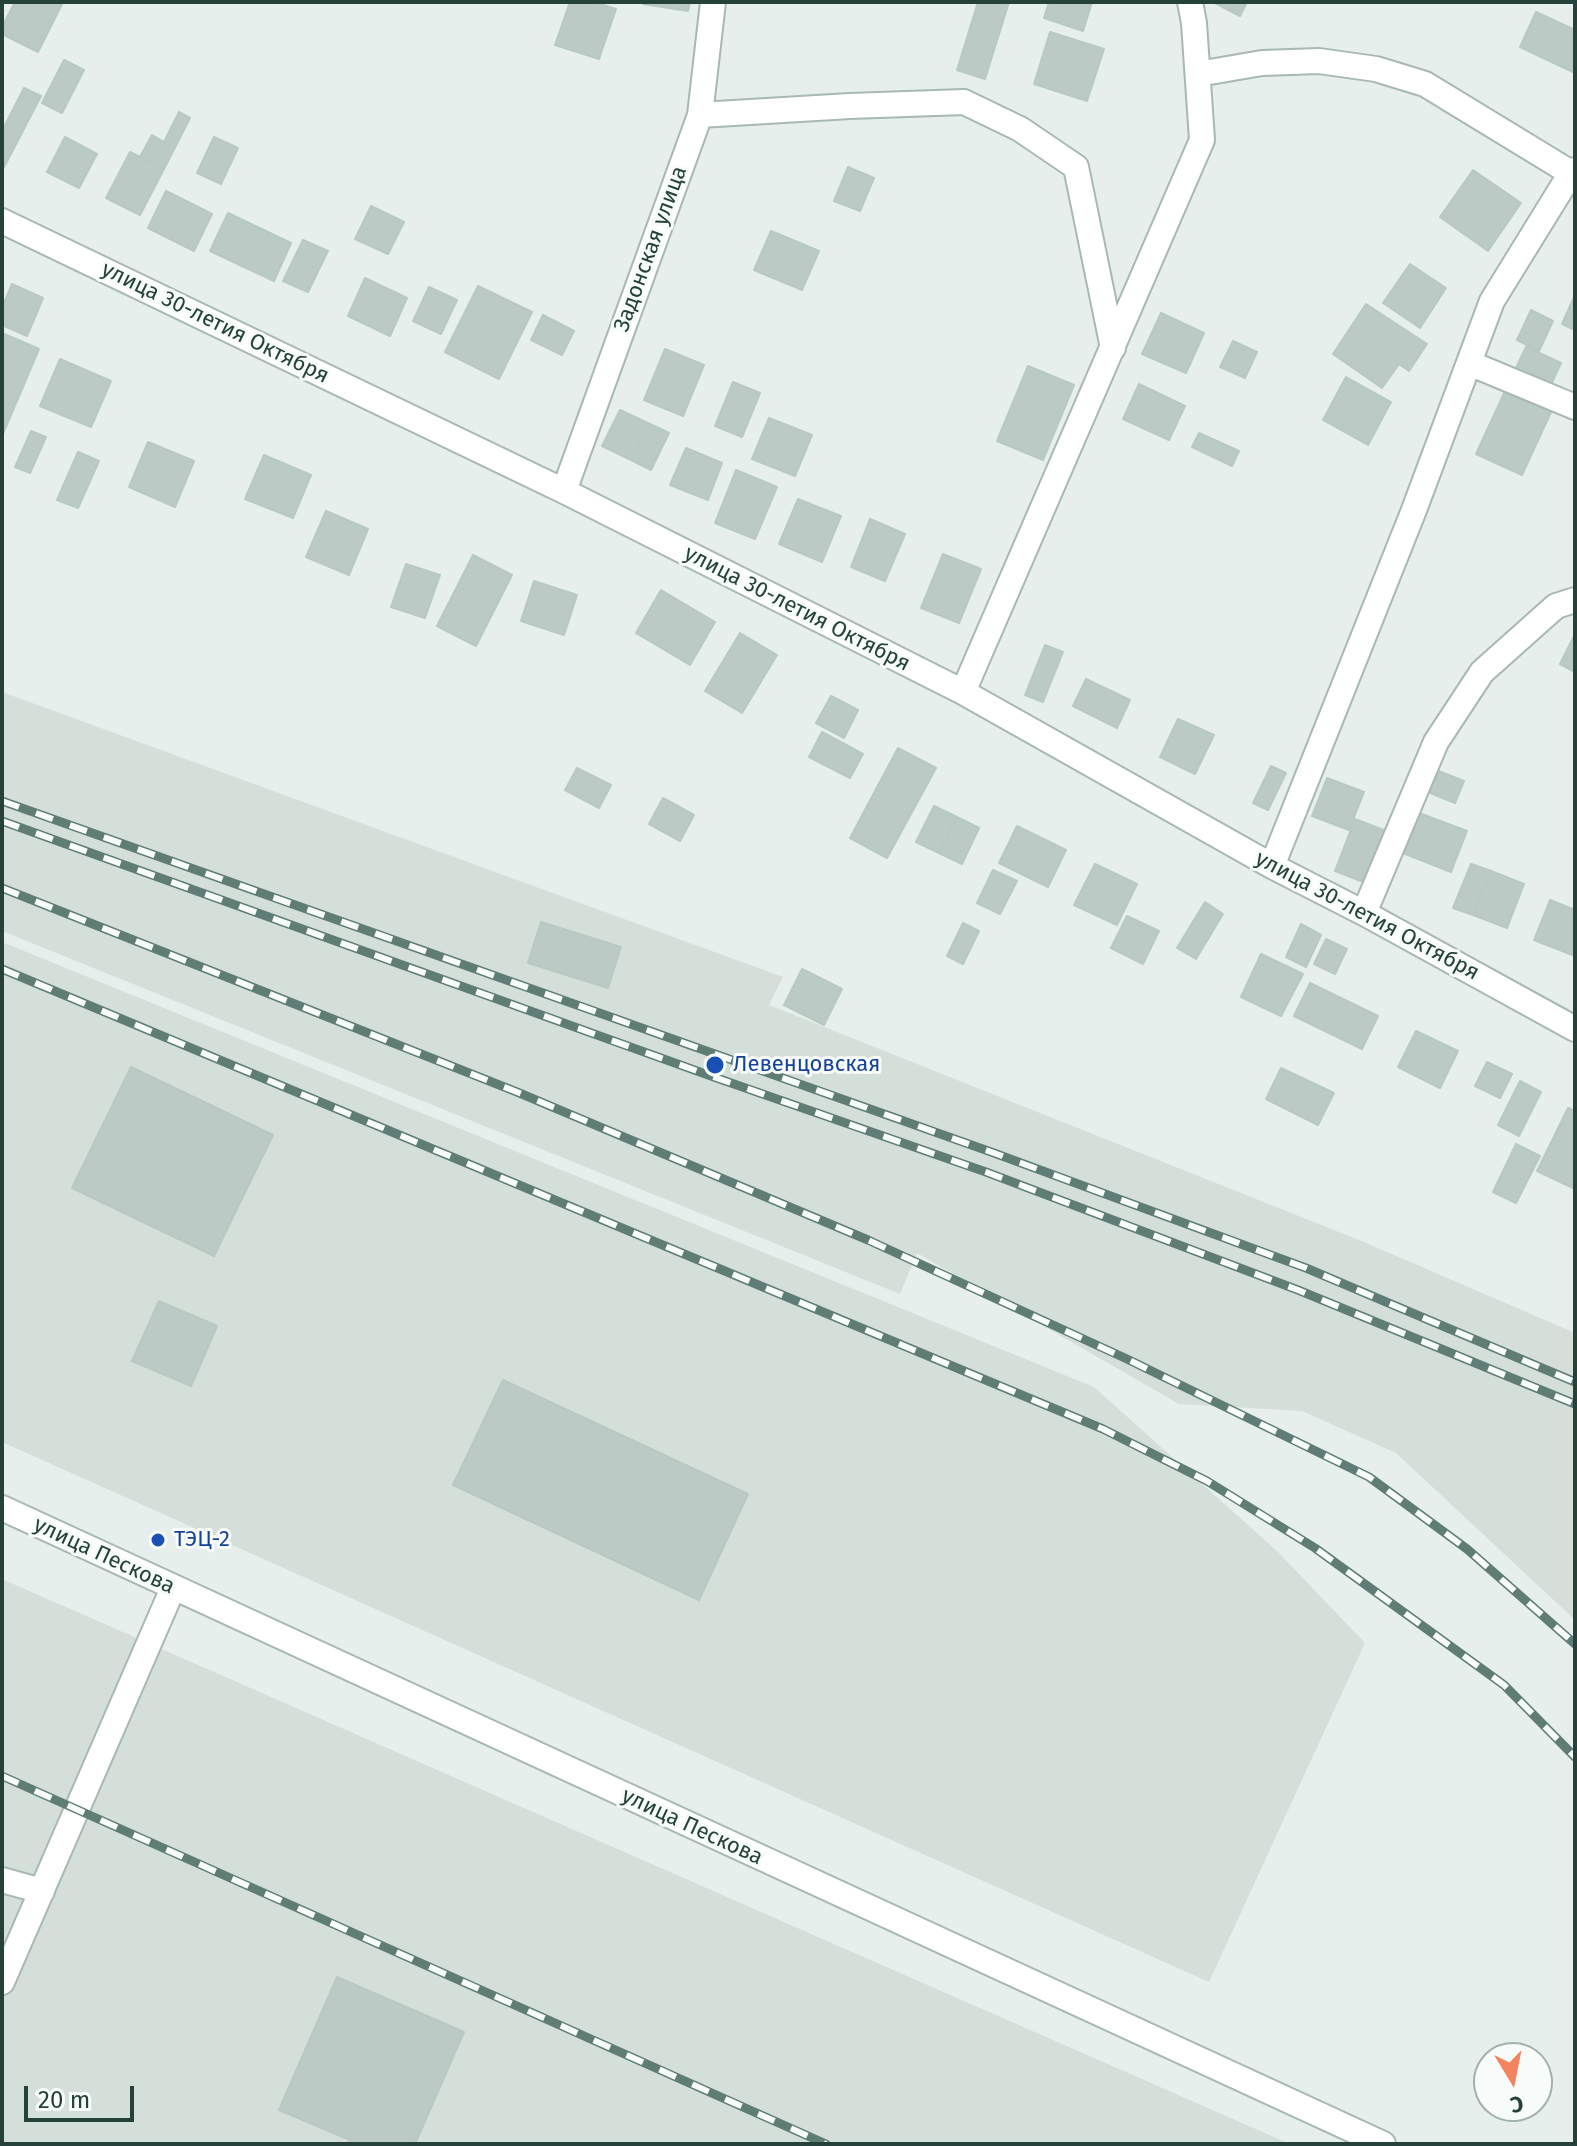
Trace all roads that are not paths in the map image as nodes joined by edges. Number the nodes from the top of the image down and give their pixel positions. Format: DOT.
graph roads {
  1 [pos="713,2"];
  2 [pos="1190,2"];
  3 [pos="1198,74"];
  4 [pos="700,115"];
  5 [pos="1573,172"];
  6 [pos="2,221"];
  7 [pos="1113,348"];
  8 [pos="1469,363"];
  9 [pos="1575,407"];
  10 [pos="564,491"];
  11 [pos="1575,600"];
  12 [pos="963,692"];
  13 [pos="1272,866"];
  14 [pos="1364,913"];
  15 [pos="1575,1029"];
  16 [pos="2,1508"];
  17 [pos="173,1588"];
  18 [pos="2,1880"];
  19 [pos="42,1891"];
  20 [pos="2,1982"];
  21 [pos="1383,2144"];
  1 -- 4 [label="street, Задонская улица"];
  2 -- 3 [label="street"];
  3 -- 5 [label="street"];
  3 -- 7 [label="street"];
  4 -- 7 [label="street"];
  4 -- 10 [label="street, Задонская улица"];
  5 -- 8 [label="street"];
  6 -- 10 [label="street, улица 30-летия Октября"];
  7 -- 12 [label="street"];
  8 -- 9 [label="street"];
  8 -- 13 [label="street"];
  10 -- 12 [label="street, улица 30-летия Октября"];
  11 -- 14 [label="street"];
  12 -- 13 [label="street, улица 30-летия Октября"];
  13 -- 14 [label="street, улица 30-летия Октября"];
  14 -- 15 [label="street, улица 30-летия Октября"];
  16 -- 17 [label="street, улица Пескова"];
  17 -- 19 [label="street"];
  17 -- 21 [label="street, улица Пескова"];
  18 -- 19 [label="street"];
  19 -- 20 [label="street"];
}
